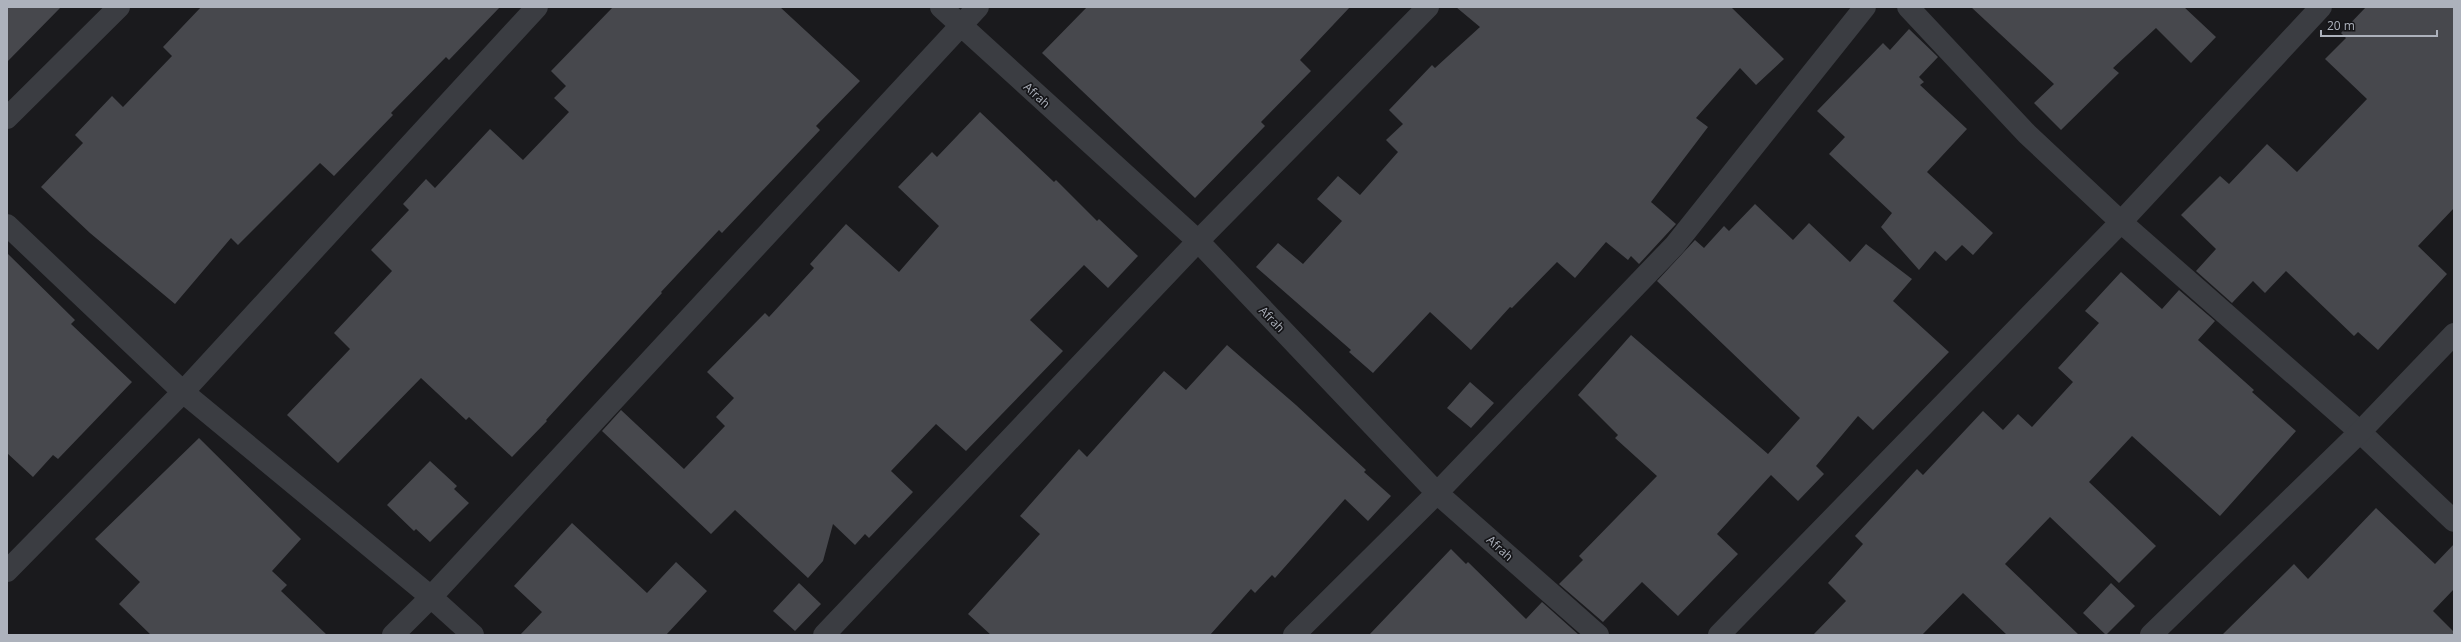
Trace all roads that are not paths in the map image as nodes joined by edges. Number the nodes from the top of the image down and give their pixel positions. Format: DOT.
graph roads {
  1 [pos="119,7"];
  2 [pos="537,7"];
  3 [pos="941,7"];
  4 [pos="978,7"];
  5 [pos="1428,7"];
  6 [pos="1865,7"];
  7 [pos="1908,7"];
  8 [pos="2321,7"];
  9 [pos="960,25"];
  10 [pos="7,118"];
  11 [pos="2121,222"];
  12 [pos="7,226"];
  13 [pos="1198,241"];
  14 [pos="2454,334"];
  15 [pos="183,392"];
  16 [pos="2360,432"];
  17 [pos="1438,493"];
  18 [pos="2454,521"];
  19 [pos="7,571"];
  20 [pos="431,597"];
  21 [pos="393,635"];
  22 [pos="473,635"];
  23 [pos="824,635"];
  24 [pos="1294,635"];
  25 [pos="1598,635"];
  26 [pos="1719,635"];
  27 [pos="2151,635"];
  1 -- 10 [label="street"];
  2 -- 15 [label="street"];
  3 -- 9 [label="street, Afrah"];
  4 -- 9 [label="street"];
  5 -- 13 [label="street"];
  6 -- 17 [label="street"];
  7 -- 11 [label="street"];
  8 -- 11 [label="street"];
  9 -- 13 [label="street, Afrah"];
  9 -- 20 [label="street"];
  11 -- 16 [label="street"];
  11 -- 26 [label="street"];
  12 -- 15 [label="street"];
  13 -- 17 [label="street, Afrah"];
  13 -- 23 [label="street"];
  14 -- 16 [label="street"];
  15 -- 19 [label="street"];
  15 -- 20 [label="street"];
  16 -- 18 [label="street"];
  16 -- 27 [label="street"];
  17 -- 24 [label="street"];
  17 -- 25 [label="street, Afrah"];
  20 -- 21 [label="street"];
  20 -- 22 [label="street"];
}
